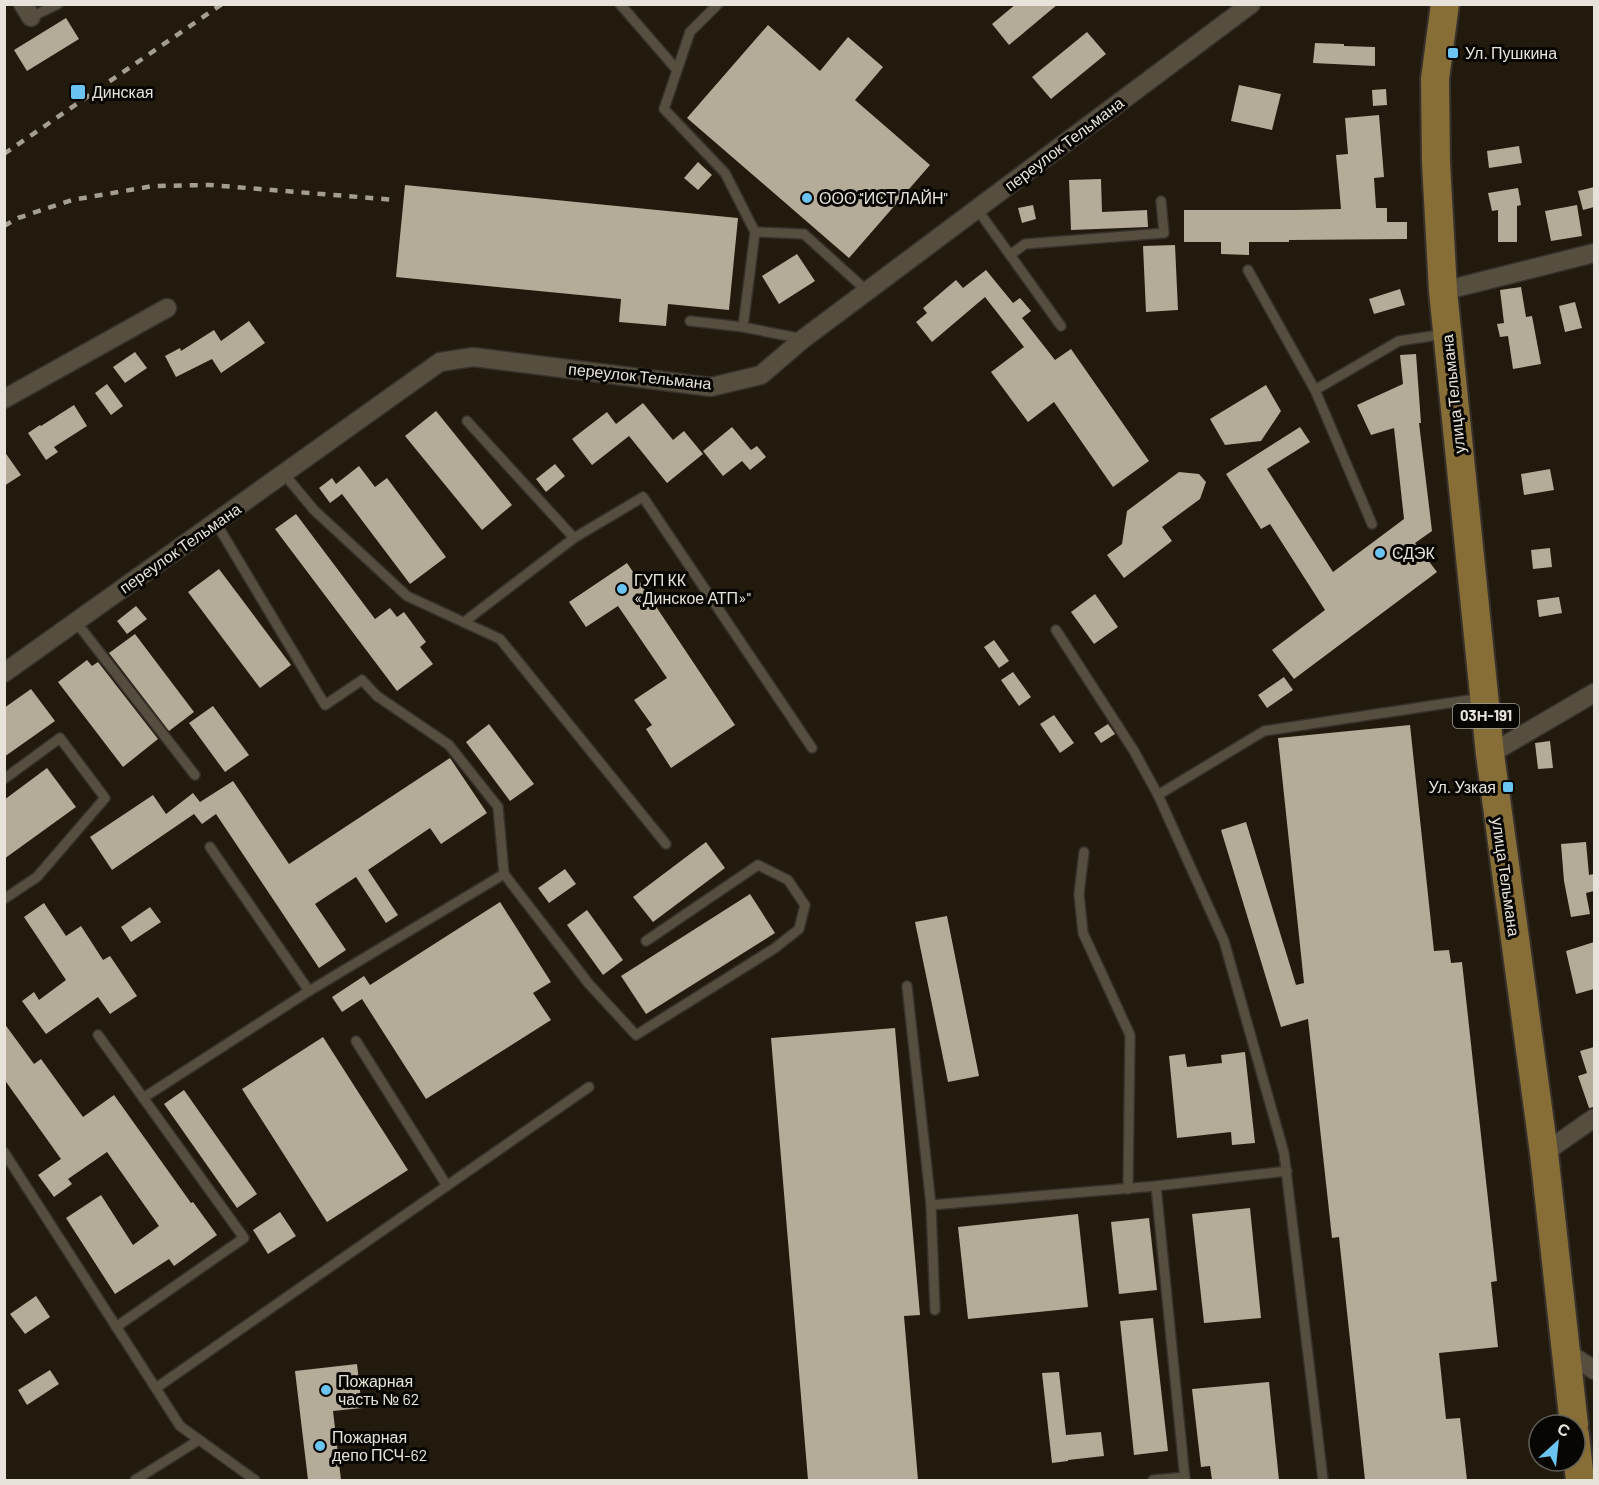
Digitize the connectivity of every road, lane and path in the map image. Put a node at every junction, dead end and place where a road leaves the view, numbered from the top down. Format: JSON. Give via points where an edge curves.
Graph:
{"nodes":[{"id":1,"x":58,"y":4,"type":"edge"},
{"id":2,"x":620,"y":4,"type":"edge"},
{"id":3,"x":718,"y":4,"type":"edge"},
{"id":4,"x":1251,"y":4,"type":"edge"},
{"id":5,"x":1445,"y":4,"type":"edge"},
{"id":6,"x":27,"y":11,"type":"edge"},
{"id":7,"x":677,"y":70,"type":"junction"},
{"id":8,"x":1161,"y":201,"type":"dead end"},
{"id":9,"x":977,"y":209,"type":"junction"},
{"id":10,"x":755,"y":232,"type":"junction"},
{"id":11,"x":1594,"y":253,"type":"edge"},
{"id":12,"x":1010,"y":255,"type":"junction"},
{"id":13,"x":1248,"y":270,"type":"dead end"},
{"id":14,"x":867,"y":291,"type":"junction"},
{"id":15,"x":1443,"y":291,"type":"junction"},
{"id":16,"x":167,"y":308,"type":"dead end"},
{"id":17,"x":690,"y":321,"type":"dead end"},
{"id":18,"x":1061,"y":326,"type":"dead end"},
{"id":19,"x":743,"y":327,"type":"junction"},
{"id":20,"x":1447,"y":334,"type":"junction"},
{"id":21,"x":802,"y":339,"type":"junction"},
{"id":22,"x":1315,"y":390,"type":"junction"},
{"id":23,"x":4,"y":399,"type":"edge"},
{"id":24,"x":467,"y":421,"type":"dead end"},
{"id":25,"x":284,"y":474,"type":"junction"},
{"id":26,"x":216,"y":523,"type":"junction"},
{"id":27,"x":1372,"y":524,"type":"dead end"},
{"id":28,"x":574,"y":538,"type":"junction"},
{"id":29,"x":76,"y":622,"type":"junction"},
{"id":30,"x":464,"y":622,"type":"junction"},
{"id":31,"x":1056,"y":630,"type":"dead end"},
{"id":32,"x":4,"y":673,"type":"edge"},
{"id":33,"x":1594,"y":693,"type":"edge"},
{"id":34,"x":1484,"y":698,"type":"junction"},
{"id":35,"x":812,"y":748,"type":"dead end"},
{"id":36,"x":1490,"y":754,"type":"junction"},
{"id":37,"x":195,"y":776,"type":"dead end"},
{"id":38,"x":4,"y":779,"type":"edge"},
{"id":39,"x":1158,"y":795,"type":"junction"},
{"id":40,"x":666,"y":844,"type":"dead end"},
{"id":41,"x":210,"y":847,"type":"dead end"},
{"id":42,"x":1084,"y":852,"type":"dead end"},
{"id":43,"x":504,"y":874,"type":"junction"},
{"id":44,"x":4,"y":899,"type":"edge"},
{"id":45,"x":646,"y":941,"type":"dead end"},
{"id":46,"x":907,"y":986,"type":"dead end"},
{"id":47,"x":309,"y":991,"type":"junction"},
{"id":48,"x":98,"y":1035,"type":"dead end"},
{"id":49,"x":356,"y":1041,"type":"dead end"},
{"id":50,"x":589,"y":1086,"type":"dead end"},
{"id":51,"x":143,"y":1098,"type":"junction"},
{"id":52,"x":1594,"y":1118,"type":"edge"},
{"id":53,"x":4,"y":1152,"type":"edge"},
{"id":54,"x":1544,"y":1153,"type":"junction"},
{"id":55,"x":1287,"y":1171,"type":"junction"},
{"id":56,"x":447,"y":1186,"type":"junction"},
{"id":57,"x":1156,"y":1186,"type":"junction"},
{"id":58,"x":1128,"y":1189,"type":"junction"},
{"id":59,"x":931,"y":1205,"type":"junction"},
{"id":60,"x":935,"y":1310,"type":"dead end"},
{"id":61,"x":116,"y":1327,"type":"junction"},
{"id":62,"x":1565,"y":1351,"type":"junction"},
{"id":63,"x":1594,"y":1370,"type":"edge"},
{"id":64,"x":156,"y":1388,"type":"junction"},
{"id":65,"x":1573,"y":1413,"type":"edge"},
{"id":66,"x":199,"y":1440,"type":"junction"},
{"id":67,"x":1185,"y":1479,"type":"edge"},
{"id":68,"x":135,"y":1480,"type":"edge"},
{"id":69,"x":255,"y":1480,"type":"edge"},
{"id":70,"x":1153,"y":1480,"type":"edge"},
{"id":71,"x":1323,"y":1480,"type":"edge"}],
"edges":[{"from":1,"to":6,"type":"lane"},
{"from":2,"to":7,"type":"lane"},
{"from":3,"to":7,"type":"lane","via":[[690,32]]},
{"from":4,"to":9,"type":"street","name":"переулок Тельмана"},
{"from":5,"to":15,"type":"main road","name":"улица Тельмана","number":"03Н-191","via":[[1434,79]]},
{"from":7,"to":10,"type":"lane","via":[[664,109],[725,172]]},
{"from":8,"to":12,"type":"lane","via":[[1164,232],[1026,244]]},
{"from":9,"to":12,"type":"lane"},
{"from":9,"to":14,"type":"street","name":"переулок Тельмана"},
{"from":10,"to":14,"type":"lane","via":[[804,234]]},
{"from":10,"to":19,"type":"lane"},
{"from":11,"to":15,"type":"street"},
{"from":12,"to":18,"type":"lane"},
{"from":13,"to":22,"type":"lane"},
{"from":14,"to":21,"type":"street","name":"переулок Тельмана"},
{"from":15,"to":20,"type":"main road","name":"улица Тельмана","number":"03Н-191"},
{"from":16,"to":23,"type":"street"},
{"from":17,"to":19,"type":"lane"},
{"from":19,"to":21,"type":"lane"},
{"from":20,"to":22,"type":"lane","via":[[1399,341]]},
{"from":20,"to":34,"type":"main road","name":"улица Тельмана","number":"03Н-191"},
{"from":21,"to":25,"type":"street","name":"переулок Тельмана","via":[[761,375],[711,387],[473,357],[440,362]]},
{"from":22,"to":27,"type":"lane"},
{"from":24,"to":28,"type":"lane"},
{"from":25,"to":26,"type":"street","name":"переулок Тельмана"},
{"from":25,"to":30,"type":"lane","via":[[314,510],[407,596]]},
{"from":26,"to":29,"type":"street","name":"переулок Тельмана"},
{"from":26,"to":43,"type":"lane","via":[[325,705],[362,680],[377,696],[449,745],[498,807]]},
{"from":28,"to":30,"type":"lane"},
{"from":28,"to":35,"type":"lane","via":[[643,497]]},
{"from":29,"to":32,"type":"street","name":"переулок Тельмана"},
{"from":29,"to":37,"type":"lane"},
{"from":30,"to":40,"type":"lane","via":[[500,639]]},
{"from":31,"to":39,"type":"lane"},
{"from":33,"to":36,"type":"street"},
{"from":34,"to":36,"type":"main road","name":"улица Тельмана","number":"03Н-191"},
{"from":34,"to":39,"type":"lane","via":[[1264,731]]},
{"from":36,"to":54,"type":"main road","name":"улица Тельмана","number":"03Н-191"},
{"from":38,"to":44,"type":"lane","via":[[60,738],[105,798],[37,877]]},
{"from":39,"to":55,"type":"lane","via":[[1224,941]]},
{"from":41,"to":47,"type":"lane"},
{"from":42,"to":58,"type":"lane","via":[[1079,894],[1083,933],[1130,1035]]},
{"from":43,"to":45,"type":"lane","via":[[589,984],[636,1035],[775,948],[799,929],[805,905],[788,880],[758,865]]},
{"from":43,"to":47,"type":"lane"},
{"from":46,"to":59,"type":"lane"},
{"from":47,"to":51,"type":"lane"},
{"from":48,"to":51,"type":"lane"},
{"from":49,"to":56,"type":"lane"},
{"from":50,"to":56,"type":"lane"},
{"from":51,"to":61,"type":"lane","via":[[244,1238]]},
{"from":52,"to":54,"type":"street"},
{"from":53,"to":61,"type":"lane"},
{"from":54,"to":62,"type":"main road","name":"улица Тельмана","number":"03Н-191"},
{"from":55,"to":57,"type":"lane"},
{"from":55,"to":71,"type":"lane"},
{"from":56,"to":64,"type":"lane"},
{"from":57,"to":58,"type":"lane"},
{"from":57,"to":67,"type":"lane"},
{"from":58,"to":59,"type":"lane"},
{"from":59,"to":60,"type":"lane"},
{"from":61,"to":64,"type":"lane"},
{"from":62,"to":63,"type":"street"},
{"from":62,"to":65,"type":"main road","name":"улица Тельмана","number":"03Н-191"},
{"from":64,"to":66,"type":"lane","via":[[180,1426]]},
{"from":66,"to":68,"type":"lane"},
{"from":66,"to":69,"type":"lane"},
{"from":67,"to":70,"type":"lane"}]}
